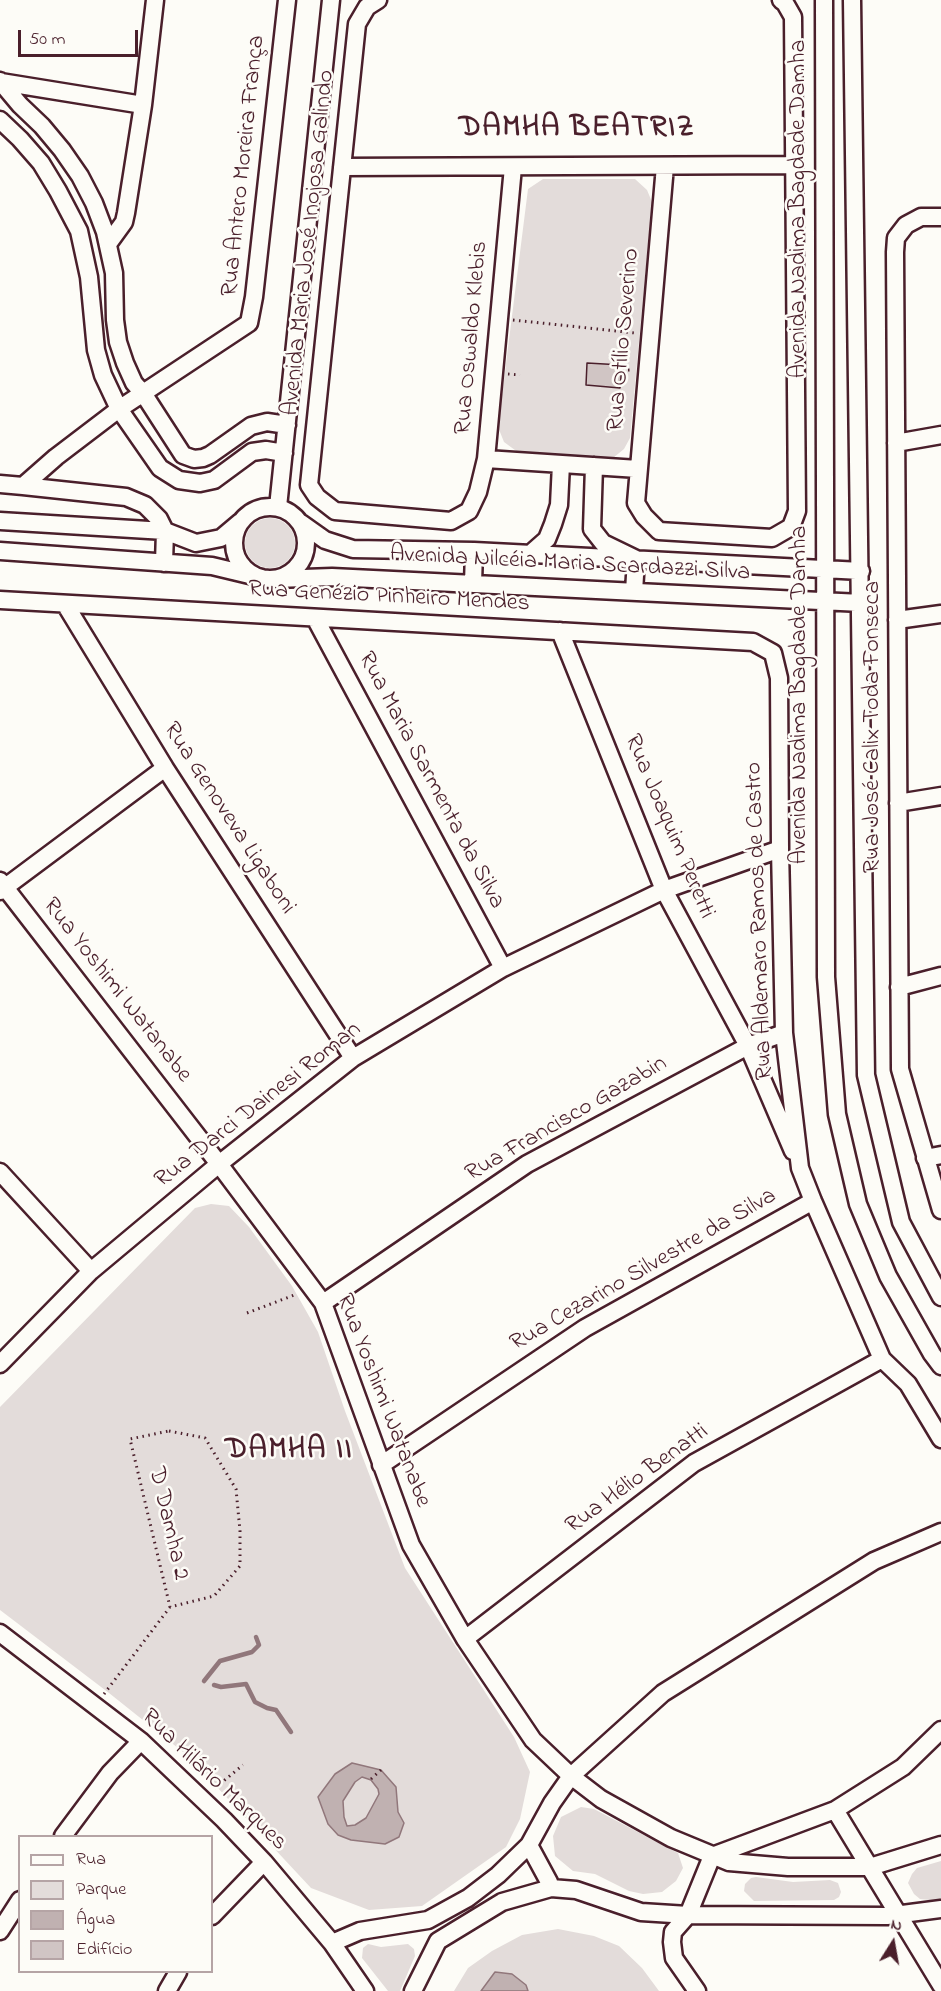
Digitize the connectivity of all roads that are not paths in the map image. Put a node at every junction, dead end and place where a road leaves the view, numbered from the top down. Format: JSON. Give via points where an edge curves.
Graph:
{"nodes":[{"id":1,"x":154,"y":0,"type":"edge"},
{"id":2,"x":287,"y":0,"type":"edge"},
{"id":3,"x":331,"y":0,"type":"edge"},
{"id":4,"x":378,"y":0,"type":"edge"},
{"id":5,"x":824,"y":0,"type":"edge"},
{"id":6,"x":852,"y":0,"type":"edge"},
{"id":7,"x":783,"y":2,"type":"edge"},
{"id":8,"x":1,"y":81,"type":"edge"},
{"id":9,"x":143,"y":105,"type":"junction"},
{"id":10,"x":0,"y":120,"type":"edge"},
{"id":11,"x":794,"y":165,"type":"junction"},
{"id":12,"x":665,"y":166,"type":"junction"},
{"id":13,"x":342,"y":167,"type":"junction"},
{"id":14,"x":513,"y":167,"type":"junction"},
{"id":15,"x":941,"y":218,"type":"edge"},
{"id":16,"x":108,"y":244,"type":"junction"},
{"id":17,"x":143,"y":393,"type":"junction"},
{"id":18,"x":119,"y":409,"type":"junction"},
{"id":19,"x":286,"y":425,"type":"junction"},
{"id":20,"x":941,"y":435,"type":"edge"},
{"id":21,"x":896,"y":442,"type":"junction"},
{"id":22,"x":284,"y":453,"type":"junction"},
{"id":23,"x":190,"y":458,"type":"junction"},
{"id":24,"x":486,"y":459,"type":"junction"},
{"id":25,"x":561,"y":464,"type":"junction"},
{"id":26,"x":594,"y":466,"type":"junction"},
{"id":27,"x":638,"y":469,"type":"junction"},
{"id":28,"x":186,"y":482,"type":"junction"},
{"id":29,"x":0,"y":484,"type":"edge"},
{"id":30,"x":22,"y":486,"type":"junction"},
{"id":31,"x":278,"y":507,"type":"junction"},
{"id":32,"x":469,"y":511,"type":"joint"},
{"id":33,"x":644,"y":516,"type":"joint"},
{"id":34,"x":0,"y":520,"type":"edge"},
{"id":35,"x":240,"y":522,"type":"junction"},
{"id":36,"x":301,"y":524,"type":"junction"},
{"id":37,"x":165,"y":531,"type":"junction"},
{"id":38,"x":474,"y":551,"type":"junction"},
{"id":39,"x":0,"y":552,"type":"edge"},
{"id":40,"x":530,"y":554,"type":"junction"},
{"id":41,"x":636,"y":559,"type":"junction"},
{"id":42,"x":164,"y":562,"type":"junction"},
{"id":43,"x":825,"y":569,"type":"junction"},
{"id":44,"x":861,"y":571,"type":"junction"},
{"id":45,"x":269,"y":579,"type":"junction"},
{"id":46,"x":473,"y":584,"type":"junction"},
{"id":47,"x":634,"y":592,"type":"junction"},
{"id":48,"x":0,"y":600,"type":"edge"},
{"id":49,"x":825,"y":601,"type":"junction"},
{"id":50,"x":861,"y":603,"type":"junction"},
{"id":51,"x":64,"y":604,"type":"junction"},
{"id":52,"x":941,"y":614,"type":"edge"},
{"id":53,"x":315,"y":618,"type":"junction"},
{"id":54,"x":897,"y":620,"type":"junction"},
{"id":55,"x":560,"y":632,"type":"junction"},
{"id":56,"x":773,"y":653,"type":"joint"},
{"id":57,"x":165,"y":768,"type":"junction"},
{"id":58,"x":941,"y":796,"type":"edge"},
{"id":59,"x":898,"y":803,"type":"junction"},
{"id":60,"x":780,"y":849,"type":"junction"},
{"id":61,"x":2,"y":887,"type":"edge"},
{"id":62,"x":664,"y":890,"type":"junction"},
{"id":63,"x":503,"y":968,"type":"junction"},
{"id":64,"x":941,"y":976,"type":"edge"},
{"id":65,"x":899,"y":987,"type":"junction"},
{"id":66,"x":784,"y":1033,"type":"junction"},
{"id":67,"x":748,"y":1046,"type":"junction"},
{"id":68,"x":353,"y":1058,"type":"junction"},
{"id":69,"x":933,"y":1156,"type":"edge"},
{"id":70,"x":219,"y":1164,"type":"junction"},
{"id":71,"x":800,"y":1168,"type":"junction"},
{"id":72,"x":0,"y":1172,"type":"edge"},
{"id":73,"x":813,"y":1201,"type":"junction"},
{"id":74,"x":941,"y":1210,"type":"edge"},
{"id":75,"x":91,"y":1271,"type":"junction"},
{"id":76,"x":941,"y":1297,"type":"edge"},
{"id":77,"x":323,"y":1303,"type":"junction"},
{"id":78,"x":882,"y":1359,"type":"junction"},
{"id":79,"x":0,"y":1364,"type":"edge"},
{"id":80,"x":941,"y":1366,"type":"edge"},
{"id":81,"x":941,"y":1439,"type":"edge"},
{"id":82,"x":381,"y":1465,"type":"junction"},
{"id":83,"x":941,"y":1532,"type":"edge"},
{"id":84,"x":0,"y":1633,"type":"edge"},
{"id":85,"x":465,"y":1639,"type":"junction"},
{"id":86,"x":941,"y":1730,"type":"edge"},
{"id":87,"x":141,"y":1741,"type":"junction"},
{"id":88,"x":571,"y":1776,"type":"junction"},
{"id":89,"x":835,"y":1810,"type":"junction"},
{"id":90,"x":64,"y":1835,"type":"edge"},
{"id":91,"x":529,"y":1845,"type":"junction"},
{"id":92,"x":941,"y":1845,"type":"edge"},
{"id":93,"x":712,"y":1856,"type":"junction"},
{"id":94,"x":264,"y":1862,"type":"junction"},
{"id":95,"x":870,"y":1868,"type":"junction"},
{"id":96,"x":551,"y":1888,"type":"junction"},
{"id":97,"x":18,"y":1903,"type":"edge"},
{"id":98,"x":941,"y":1909,"type":"edge"},
{"id":99,"x":213,"y":1915,"type":"edge"},
{"id":100,"x":688,"y":1915,"type":"junction"},
{"id":101,"x":899,"y":1916,"type":"junction"},
{"id":102,"x":0,"y":1931,"type":"edge"},
{"id":103,"x":332,"y":1943,"type":"junction"},
{"id":104,"x":177,"y":1973,"type":"edge"},
{"id":105,"x":941,"y":1985,"type":"edge"},
{"id":106,"x":167,"y":1991,"type":"edge"},
{"id":107,"x":365,"y":1991,"type":"edge"},
{"id":108,"x":413,"y":1991,"type":"edge"},
{"id":109,"x":697,"y":1991,"type":"edge"}],
"edges":[{"from":1,"to":9,"type":"street"},
{"from":2,"to":17,"type":"street","name":"Rua Antero Moreira França","via":[[252,317],[249,323]]},
{"from":3,"to":19,"type":"street"},
{"from":4,"to":13,"type":"street","name":"Avenida Maria José Inojosa Galindo","via":[[367,7],[357,24]]},
{"from":5,"to":43,"type":"street","name":"Avenida Nadima Bagdade Damha"},
{"from":6,"to":44,"type":"street"},
{"from":7,"to":11,"type":"street","name":"Avenida Nadima Bagdade Damha","via":[[793,17]]},
{"from":8,"to":9,"type":"street"},
{"from":8,"to":16,"type":"street","via":[[80,176]]},
{"from":9,"to":16,"type":"street","via":[[124,222]]},
{"from":10,"to":18,"type":"street","via":[[41,163],[79,231],[89,277],[96,350]]},
{"from":11,"to":12,"type":"street"},
{"from":11,"to":33,"type":"street","name":"Avenida Nadima Bagdade Damha","via":[[797,511],[791,527],[772,538],[659,531]]},
{"from":12,"to":14,"type":"street"},
{"from":12,"to":27,"type":"street","name":"Rua Otílio Severino"},
{"from":13,"to":14,"type":"street"},
{"from":13,"to":32,"type":"street","name":"Avenida Maria José Inojosa Galindo","via":[[309,485],[335,511],[451,521]]},
{"from":14,"to":24,"type":"street","name":"Rua Oswaldo Klebis"},
{"from":15,"to":21,"type":"street","name":"Rua José Calix Toda Fonseca","via":[[921,217],[906,225],[896,238]]},
{"from":16,"to":17,"type":"street","via":[[114,273],[118,342]]},
{"from":17,"to":18,"type":"street","name":"Rua Antero Moreira França"},
{"from":17,"to":23,"type":"street","via":[[183,454]]},
{"from":18,"to":28,"type":"street","via":[[160,468]]},
{"from":18,"to":30,"type":"street","name":"Rua Antero Moreira França"},
{"from":19,"to":22,"type":"street"},
{"from":19,"to":23,"type":"street","via":[[256,424],[210,455]]},
{"from":20,"to":21,"type":"street"},
{"from":21,"to":54,"type":"street","name":"Rua José Calix Toda Fonseca"},
{"from":22,"to":28,"type":"street","via":[[257,451],[214,480]]},
{"from":22,"to":31,"type":"street"},
{"from":23,"to":28,"type":"street"},
{"from":24,"to":25,"type":"street"},
{"from":24,"to":32,"type":"street","name":"Rua Oswaldo Klebis"},
{"from":25,"to":26,"type":"street"},
{"from":25,"to":40,"type":"street","via":[[559,506],[548,539]]},
{"from":26,"to":27,"type":"street"},
{"from":26,"to":41,"type":"street","via":[[592,529],[603,543]]},
{"from":27,"to":33,"type":"street","name":"Rua Otílio Severino","via":[[636,503]]},
{"from":29,"to":30,"type":"street"},
{"from":30,"to":37,"type":"street","via":[[126,497],[152,510]]},
{"from":31,"to":35,"type":"street","via":[[257,509]]},
{"from":31,"to":36,"type":"street"},
{"from":34,"to":37,"type":"street"},
{"from":35,"to":37,"type":"street","via":[[221,538],[205,542],[196,543]]},
{"from":35,"to":45,"type":"street","via":[[235,532],[236,556],[251,574]]},
{"from":36,"to":38,"type":"street","name":"Avenida Nilcéia Maria Scardazzi Silva","via":[[325,540],[353,549]]},
{"from":36,"to":45,"type":"street","via":[[306,534],[304,558],[288,575]]},
{"from":37,"to":42,"type":"street"},
{"from":38,"to":40,"type":"street","name":"Avenida Nilcéia Maria Scardazzi Silva"},
{"from":38,"to":46,"type":"street"},
{"from":39,"to":42,"type":"street","name":"Avenida Nilcéia Maria Scardazzi Silva"},
{"from":40,"to":41,"type":"street","name":"Avenida Nilcéia Maria Scardazzi Silva"},
{"from":41,"to":43,"type":"street","name":"Avenida Nilcéia Maria Scardazzi Silva"},
{"from":41,"to":47,"type":"street"},
{"from":42,"to":45,"type":"street","name":"Avenida Nilcéia Maria Scardazzi Silva","via":[[212,566]]},
{"from":43,"to":44,"type":"street","name":"Avenida Nilcéia Maria Scardazzi Silva"},
{"from":43,"to":49,"type":"street","name":"Avenida Nadima Bagdade Damha"},
{"from":44,"to":50,"type":"street"},
{"from":45,"to":46,"type":"street","name":"Avenida Nilcéia Maria Scardazzi Silva","via":[[332,577]]},
{"from":46,"to":47,"type":"street","name":"Avenida Nilcéia Maria Scardazzi Silva"},
{"from":47,"to":49,"type":"street","name":"Avenida Nilcéia Maria Scardazzi Silva"},
{"from":48,"to":51,"type":"street","name":"Rua Genézio Pinheiro Mendes"},
{"from":49,"to":50,"type":"street","name":"Avenida Nilcéia Maria Scardazzi Silva"},
{"from":49,"to":80,"type":"street","name":"Avenida Nadima Bagdade Damha","via":[[826,977],[837,1114],[862,1215],[888,1276]]},
{"from":50,"to":76,"type":"street","via":[[866,1075],[901,1222]]},
{"from":51,"to":53,"type":"street","name":"Rua Genézio Pinheiro Mendes"},
{"from":51,"to":57,"type":"street","name":"Rua Genoveva Ligaboni"},
{"from":52,"to":54,"type":"street"},
{"from":53,"to":55,"type":"street","name":"Rua Genézio Pinheiro Mendes"},
{"from":53,"to":63,"type":"street","name":"Rua Maria Sarmenta da Silva"},
{"from":54,"to":59,"type":"street","name":"Rua José Calix Toda Fonseca"},
{"from":55,"to":56,"type":"street","name":"Rua Genézio Pinheiro Mendes","via":[[753,642]]},
{"from":55,"to":62,"type":"street","name":"Rua Joaquim Peretti"},
{"from":56,"to":60,"type":"street","name":"Rua Aldemaro Ramos de Castro","via":[[779,678]]},
{"from":57,"to":61,"type":"street"},
{"from":57,"to":68,"type":"street","name":"Rua Genoveva Ligaboni"},
{"from":58,"to":59,"type":"street"},
{"from":59,"to":65,"type":"street","name":"Rua José Calix Toda Fonseca"},
{"from":60,"to":62,"type":"street","name":"Rua Darci Dainesi Roman"},
{"from":60,"to":66,"type":"street","name":"Rua Aldemaro Ramos de Castro"},
{"from":61,"to":70,"type":"street","name":"Rua Yoshimi Watanabe"},
{"from":62,"to":63,"type":"street","name":"Rua Darci Dainesi Roman"},
{"from":62,"to":67,"type":"street","name":"Rua Joaquim Peretti"},
{"from":63,"to":68,"type":"street","name":"Rua Darci Dainesi Roman"},
{"from":64,"to":65,"type":"street"},
{"from":65,"to":69,"type":"street","name":"Rua José Calix Toda Fonseca","via":[[900,1070]]},
{"from":66,"to":67,"type":"street","name":"Rua Francisco Gazabin"},
{"from":66,"to":71,"type":"street","name":"Rua Aldemaro Ramos de Castro"},
{"from":67,"to":71,"type":"street","name":"Rua Joaquim Peretti"},
{"from":67,"to":77,"type":"street","name":"Rua Francisco Gazabin","via":[[527,1164]]},
{"from":68,"to":70,"type":"street","name":"Rua Darci Dainesi Roman"},
{"from":69,"to":74,"type":"street","name":"Rua José Calix Toda Fonseca"},
{"from":70,"to":75,"type":"street","name":"Rua Darci Dainesi Roman"},
{"from":70,"to":77,"type":"street","name":"Rua Yoshimi Watanabe"},
{"from":71,"to":73,"type":"street","name":"Rua Aldemaro Ramos de Castro"},
{"from":72,"to":75,"type":"street"},
{"from":73,"to":78,"type":"street","name":"Rua Aldemaro Ramos de Castro"},
{"from":73,"to":82,"type":"street","name":"Rua Cezarino Silvestre da Silva","via":[[585,1328]]},
{"from":75,"to":79,"type":"street","name":"Rua Darci Dainesi Roman"},
{"from":77,"to":82,"type":"street","name":"Rua Yoshimi Watanabe"},
{"from":78,"to":81,"type":"street","name":"Rua Aldemaro Ramos de Castro","via":[[908,1384]]},
{"from":78,"to":85,"type":"street","name":"Rua Hélio Benatti","via":[[694,1463]]},
{"from":82,"to":85,"type":"street","name":"Rua Yoshimi Watanabe","via":[[411,1545]]},
{"from":83,"to":88,"type":"street","via":[[874,1561],[663,1693]]},
{"from":84,"to":87,"type":"street","name":"Rua Hilário Marques"},
{"from":85,"to":88,"type":"street","name":"Rua Yoshimi Watanabe","via":[[533,1740]]},
{"from":86,"to":89,"type":"street","via":[[903,1767]]},
{"from":87,"to":90,"type":"street","via":[[110,1773]]},
{"from":87,"to":94,"type":"street","name":"Rua Hilário Marques"},
{"from":88,"to":91,"type":"street"},
{"from":88,"to":93,"type":"street","name":"Rua Yoshimi Watanabe","via":[[601,1799]]},
{"from":89,"to":93,"type":"street"},
{"from":89,"to":95,"type":"street"},
{"from":91,"to":96,"type":"street"},
{"from":91,"to":103,"type":"street","via":[[468,1898],[428,1920],[360,1930]]},
{"from":92,"to":95,"type":"street","name":"Rua Yoshimi Watanabe"},
{"from":93,"to":95,"type":"street","name":"Rua Yoshimi Watanabe","via":[[729,1862],[789,1867]]},
{"from":93,"to":100,"type":"street"},
{"from":94,"to":99,"type":"street"},
{"from":94,"to":103,"type":"street","name":"Rua Hilário Marques"},
{"from":95,"to":101,"type":"street"},
{"from":96,"to":100,"type":"street","via":[[576,1890],[641,1912]]},
{"from":96,"to":108,"type":"street","via":[[502,1902],[438,1941]]},
{"from":97,"to":102,"type":"street"},
{"from":98,"to":101,"type":"street"},
{"from":100,"to":101,"type":"street"},
{"from":100,"to":109,"type":"street","via":[[673,1932],[672,1942],[674,1958]]},
{"from":101,"to":105,"type":"street"},
{"from":103,"to":107,"type":"street","name":"Rua Hilário Marques"},
{"from":104,"to":106,"type":"street"}]}
